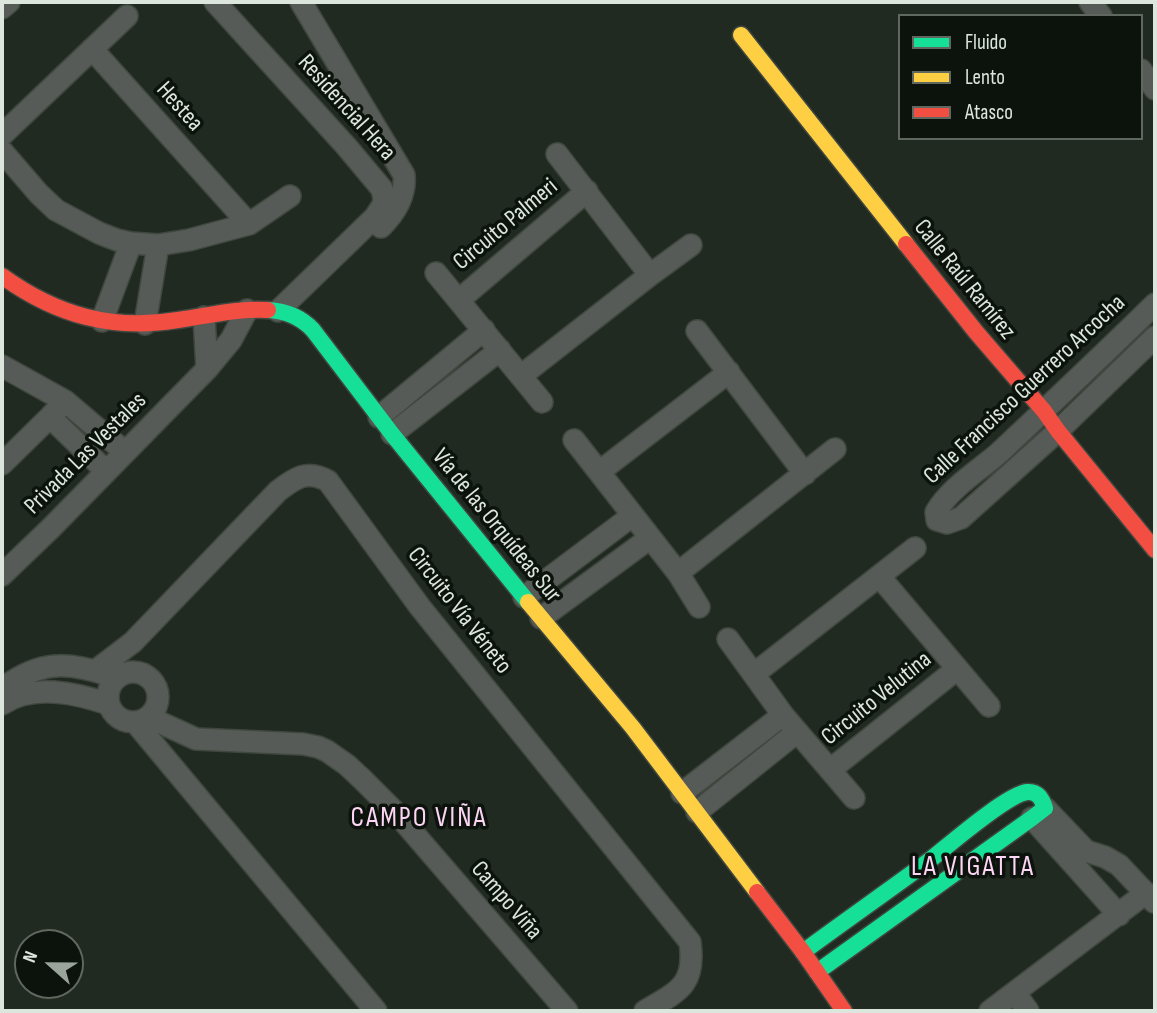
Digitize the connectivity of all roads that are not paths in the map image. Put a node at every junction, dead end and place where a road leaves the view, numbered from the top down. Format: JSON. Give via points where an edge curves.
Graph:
{"nodes":[{"id":1,"x":9,"y":2,"type":"edge"},
{"id":2,"x":215,"y":2,"type":"edge"},
{"id":3,"x":300,"y":2,"type":"edge"},
{"id":4,"x":2,"y":8,"type":"edge"},
{"id":5,"x":127,"y":16,"type":"dead end"},
{"id":6,"x":741,"y":35,"type":"dead end"},
{"id":7,"x":92,"y":49,"type":"junction"},
{"id":8,"x":1143,"y":74,"type":"edge"},
{"id":9,"x":1155,"y":89,"type":"edge"},
{"id":10,"x":374,"y":127,"type":"junction"},
{"id":11,"x":2,"y":135,"type":"edge"},
{"id":12,"x":346,"y":146,"type":"junction"},
{"id":13,"x":2,"y":151,"type":"edge"},
{"id":14,"x":557,"y":155,"type":"dead end"},
{"id":15,"x":587,"y":191,"type":"junction"},
{"id":16,"x":290,"y":197,"type":"dead end"},
{"id":17,"x":380,"y":220,"type":"junction"},
{"id":18,"x":248,"y":224,"type":"junction"},
{"id":19,"x":131,"y":243,"type":"junction"},
{"id":20,"x":158,"y":245,"type":"junction"},
{"id":21,"x":691,"y":245,"type":"dead end"},
{"id":22,"x":436,"y":273,"type":"dead end"},
{"id":23,"x":650,"y":275,"type":"junction"},
{"id":24,"x":2,"y":276,"type":"edge"},
{"id":25,"x":459,"y":300,"type":"junction"},
{"id":26,"x":1155,"y":304,"type":"edge"},
{"id":27,"x":247,"y":310,"type":"junction"},
{"id":28,"x":285,"y":313,"type":"junction"},
{"id":29,"x":204,"y":317,"type":"junction"},
{"id":30,"x":102,"y":321,"type":"junction"},
{"id":31,"x":145,"y":324,"type":"junction"},
{"id":32,"x":484,"y":330,"type":"junction"},
{"id":33,"x":698,"y":331,"type":"dead end"},
{"id":34,"x":1155,"y":337,"type":"edge"},
{"id":35,"x":500,"y":350,"type":"junction"},
{"id":36,"x":2,"y":366,"type":"edge"},
{"id":37,"x":207,"y":369,"type":"junction"},
{"id":38,"x":729,"y":372,"type":"junction"},
{"id":39,"x":522,"y":375,"type":"junction"},
{"id":40,"x":65,"y":401,"type":"junction"},
{"id":41,"x":542,"y":402,"type":"dead end"},
{"id":42,"x":1044,"y":411,"type":"junction"},
{"id":43,"x":50,"y":417,"type":"junction"},
{"id":44,"x":386,"y":425,"type":"junction"},
{"id":45,"x":1058,"y":431,"type":"junction"},
{"id":46,"x":574,"y":440,"type":"dead end"},
{"id":47,"x":835,"y":449,"type":"dead end"},
{"id":48,"x":125,"y":452,"type":"junction"},
{"id":49,"x":2,"y":464,"type":"edge"},
{"id":50,"x":106,"y":471,"type":"junction"},
{"id":51,"x":599,"y":472,"type":"junction"},
{"id":52,"x":805,"y":474,"type":"junction"},
{"id":53,"x":632,"y":516,"type":"junction"},
{"id":54,"x":650,"y":538,"type":"junction"},
{"id":55,"x":915,"y":548,"type":"dead end"},
{"id":56,"x":1155,"y":550,"type":"edge"},
{"id":57,"x":678,"y":573,"type":"junction"},
{"id":58,"x":2,"y":575,"type":"edge"},
{"id":59,"x":878,"y":576,"type":"junction"},
{"id":60,"x":524,"y":597,"type":"junction"},
{"id":61,"x":699,"y":607,"type":"dead end"},
{"id":62,"x":541,"y":618,"type":"junction"},
{"id":63,"x":728,"y":639,"type":"dead end"},
{"id":64,"x":957,"y":669,"type":"junction"},
{"id":65,"x":95,"y":671,"type":"junction"},
{"id":66,"x":754,"y":674,"type":"junction"},
{"id":67,"x":117,"y":677,"type":"junction"},
{"id":68,"x":2,"y":689,"type":"edge"},
{"id":69,"x":2,"y":704,"type":"edge"},
{"id":70,"x":108,"y":704,"type":"junction"},
{"id":71,"x":989,"y":706,"type":"dead end"},
{"id":72,"x":783,"y":716,"type":"junction"},
{"id":73,"x":141,"y":720,"type":"junction"},
{"id":74,"x":797,"y":732,"type":"junction"},
{"id":75,"x":830,"y":770,"type":"junction"},
{"id":76,"x":682,"y":793,"type":"junction"},
{"id":77,"x":854,"y":798,"type":"dead end"},
{"id":78,"x":696,"y":812,"type":"junction"},
{"id":79,"x":1039,"y":813,"type":"junction"},
{"id":80,"x":1151,"y":898,"type":"edge"},
{"id":81,"x":1119,"y":915,"type":"junction"},
{"id":82,"x":803,"y":953,"type":"junction"},
{"id":83,"x":817,"y":972,"type":"junction"},
{"id":84,"x":1015,"y":993,"type":"junction"},
{"id":85,"x":376,"y":1011,"type":"edge"},
{"id":86,"x":566,"y":1011,"type":"edge"},
{"id":87,"x":645,"y":1011,"type":"edge"},
{"id":88,"x":844,"y":1011,"type":"edge"},
{"id":89,"x":990,"y":1011,"type":"edge"},
{"id":90,"x":1028,"y":1011,"type":"edge"}],
"edges":[{"from":1,"to":4,"type":"street"},
{"from":2,"to":12,"type":"street","name":"Residencial Hera"},
{"from":3,"to":10,"type":"street","name":"Residencial Hera"},
{"from":5,"to":7,"type":"street"},
{"from":6,"to":42,"type":"street","name":"Calle Raúl Ramírez"},
{"from":7,"to":11,"type":"street"},
{"from":7,"to":18,"type":"street","name":"Hestea"},
{"from":8,"to":9,"type":"street"},
{"from":10,"to":12,"type":"street"},
{"from":10,"to":17,"type":"street","name":"Residencial Hera","via":[[404,179],[397,206]]},
{"from":12,"to":17,"type":"street","name":"Residencial Hera","via":[[382,189]]},
{"from":13,"to":19,"type":"street","via":[[56,210],[99,233]]},
{"from":14,"to":15,"type":"street","name":"Circuito Palmeri"},
{"from":15,"to":23,"type":"street","name":"Circuito Palmeri"},
{"from":15,"to":25,"type":"street","name":"Circuito Palmeri"},
{"from":16,"to":18,"type":"street"},
{"from":17,"to":28,"type":"street","name":"Residencial Hera"},
{"from":18,"to":20,"type":"street"},
{"from":19,"to":20,"type":"street"},
{"from":19,"to":30,"type":"street"},
{"from":20,"to":31,"type":"street"},
{"from":21,"to":23,"type":"street"},
{"from":22,"to":25,"type":"street","name":"Circuito Palmeri"},
{"from":23,"to":39,"type":"street"},
{"from":24,"to":30,"type":"street","via":[[51,306]]},
{"from":25,"to":32,"type":"street","name":"Circuito Palmeri"},
{"from":26,"to":42,"type":"street","name":"Calle Francisco Guerrero Arcocha"},
{"from":27,"to":28,"type":"street"},
{"from":27,"to":29,"type":"street"},
{"from":27,"to":37,"type":"street","name":"Privada Las Vestales","via":[[231,340]]},
{"from":28,"to":44,"type":"street","name":"Vía de las Orquídeas Sur","via":[[313,330]]},
{"from":29,"to":31,"type":"street"},
{"from":29,"to":37,"type":"street"},
{"from":30,"to":31,"type":"street"},
{"from":32,"to":35,"type":"street","name":"Circuito Palmeri"},
{"from":32,"to":44,"type":"street"},
{"from":33,"to":38,"type":"street"},
{"from":34,"to":45,"type":"street","name":"Calle Francisco Guerrero Arcocha"},
{"from":35,"to":39,"type":"street","name":"Circuito Palmeri"},
{"from":35,"to":44,"type":"street"},
{"from":36,"to":40,"type":"street"},
{"from":37,"to":48,"type":"street","name":"Privada Las Vestales"},
{"from":38,"to":51,"type":"street"},
{"from":38,"to":52,"type":"street"},
{"from":39,"to":41,"type":"street","name":"Circuito Palmeri"},
{"from":40,"to":43,"type":"street"},
{"from":40,"to":48,"type":"street"},
{"from":42,"to":45,"type":"street","name":"Calle Raúl Ramírez"},
{"from":42,"to":45,"type":"street","name":"Calle Francisco Guerrero Arcocha","via":[[941,504],[937,520],[947,523],[961,518]]},
{"from":43,"to":49,"type":"street"},
{"from":43,"to":50,"type":"street"},
{"from":44,"to":60,"type":"street","name":"Vía de las Orquídeas Sur"},
{"from":45,"to":56,"type":"street","name":"Calle Raúl Ramírez"},
{"from":46,"to":51,"type":"street"},
{"from":47,"to":52,"type":"street"},
{"from":48,"to":50,"type":"street","name":"Privada Las Vestales"},
{"from":50,"to":58,"type":"street","name":"Privada Las Vestales"},
{"from":51,"to":53,"type":"street"},
{"from":52,"to":57,"type":"street"},
{"from":53,"to":54,"type":"street"},
{"from":53,"to":60,"type":"street"},
{"from":54,"to":57,"type":"street"},
{"from":54,"to":62,"type":"street"},
{"from":55,"to":59,"type":"street"},
{"from":57,"to":61,"type":"street"},
{"from":59,"to":64,"type":"street","name":"Circuito Velutina"},
{"from":59,"to":66,"type":"street"},
{"from":60,"to":62,"type":"street","name":"Vía de las Orquídeas Sur"},
{"from":62,"to":76,"type":"street","name":"Vía de las Orquídeas Sur"},
{"from":63,"to":66,"type":"street","name":"Circuito Velutina"},
{"from":64,"to":71,"type":"street","name":"Circuito Velutina"},
{"from":64,"to":75,"type":"street","name":"Circuito Velutina"},
{"from":65,"to":67,"type":"street"},
{"from":65,"to":68,"type":"street","via":[[44,667]]},
{"from":65,"to":87,"type":"street","name":"Circuito Vía Véneto","via":[[133,642],[278,491],[304,475],[328,481],[420,607],[690,943],[691,968],[685,983]]},
{"from":66,"to":72,"type":"street","name":"Circuito Velutina"},
{"from":67,"to":70,"type":"street","via":[[109,689]]},
{"from":67,"to":73,"type":"street","via":[[139,673],[154,684],[158,702]]},
{"from":69,"to":70,"type":"street","via":[[16,696],[48,692]]},
{"from":70,"to":73,"type":"street","via":[[118,718]]},
{"from":72,"to":74,"type":"street","name":"Circuito Velutina"},
{"from":72,"to":76,"type":"street","name":"Circuito Velutina"},
{"from":73,"to":85,"type":"street"},
{"from":73,"to":86,"type":"street","name":"Campo Viña","via":[[196,739],[303,744],[336,756],[398,815]]},
{"from":74,"to":75,"type":"street","name":"Circuito Velutina"},
{"from":74,"to":78,"type":"street","name":"Circuito Velutina"},
{"from":75,"to":77,"type":"street","name":"Circuito Velutina"},
{"from":76,"to":78,"type":"street","name":"Vía de las Orquídeas Sur"},
{"from":78,"to":82,"type":"street","name":"Vía de las Orquídeas Sur"},
{"from":79,"to":80,"type":"street","via":[[1086,851],[1119,865]]},
{"from":79,"to":81,"type":"street"},
{"from":79,"to":82,"type":"street","via":[[1042,800],[1032,791],[1004,803]]},
{"from":79,"to":83,"type":"street"},
{"from":80,"to":81,"type":"street"},
{"from":81,"to":84,"type":"street"},
{"from":82,"to":83,"type":"street","name":"Vía de las Orquídeas Sur"},
{"from":83,"to":88,"type":"street","name":"Vía de las Orquídeas Sur"},
{"from":84,"to":89,"type":"street"},
{"from":84,"to":90,"type":"street"}]}
